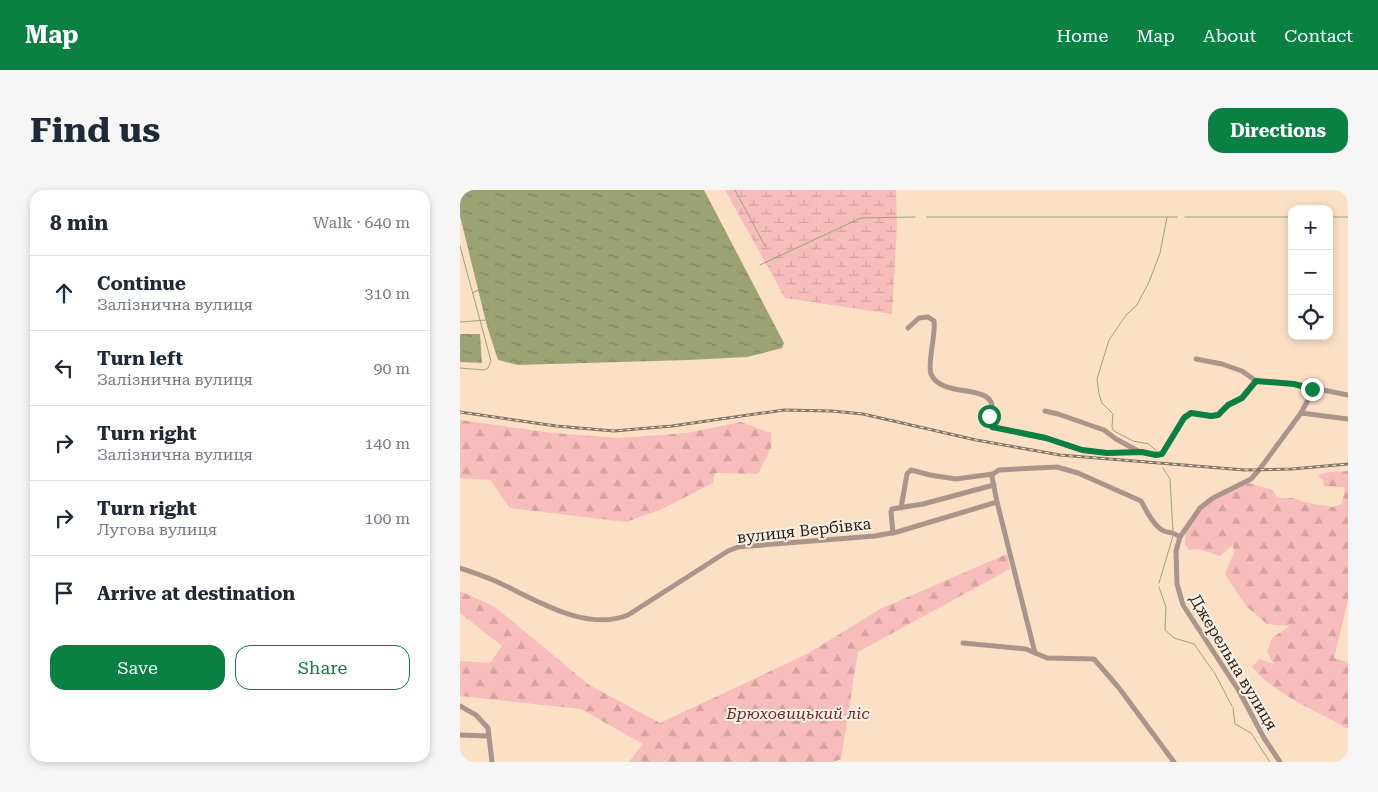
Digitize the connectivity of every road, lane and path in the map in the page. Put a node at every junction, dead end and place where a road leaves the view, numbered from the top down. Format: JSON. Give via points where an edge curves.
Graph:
{"nodes":[{"id":1,"x":908,"y":328,"type":"dead end"},
{"id":2,"x":1196,"y":359,"type":"dead end"},
{"id":3,"x":1256,"y":381,"type":"junction"},
{"id":4,"x":1314,"y":390,"type":"junction"},
{"id":5,"x":1347,"y":394,"type":"edge"},
{"id":6,"x":1045,"y":411,"type":"dead end"},
{"id":7,"x":1301,"y":413,"type":"junction"},
{"id":8,"x":1348,"y":419,"type":"edge"},
{"id":9,"x":1142,"y":452,"type":"junction"},
{"id":10,"x":993,"y":474,"type":"junction"},
{"id":11,"x":994,"y":485,"type":"junction"},
{"id":12,"x":997,"y":502,"type":"junction"},
{"id":13,"x":901,"y":508,"type":"junction"},
{"id":14,"x":892,"y":533,"type":"junction"},
{"id":15,"x":1179,"y":536,"type":"junction"},
{"id":16,"x":460,"y":568,"type":"edge"},
{"id":17,"x":963,"y":643,"type":"dead end"},
{"id":18,"x":1036,"y":653,"type":"junction"},
{"id":19,"x":460,"y":706,"type":"edge"},
{"id":20,"x":460,"y":735,"type":"edge"},
{"id":21,"x":488,"y":736,"type":"junction"},
{"id":22,"x":492,"y":762,"type":"edge"},
{"id":23,"x":1174,"y":762,"type":"edge"},
{"id":24,"x":1280,"y":762,"type":"edge"}],
"edges":[{"from":1,"to":9,"type":"street","via":[[919,318],[928,316],[934,321],[930,372],[934,380],[948,388],[985,395],[991,403],[989,421],[992,427],[1046,438],[1082,450]]},
{"from":2,"to":3,"type":"street","via":[[1229,366]]},
{"from":3,"to":4,"type":"street","via":[[1294,384]]},
{"from":3,"to":9,"type":"street","via":[[1242,398],[1218,415],[1187,415],[1159,454]]},
{"from":4,"to":5,"type":"street"},
{"from":4,"to":7,"type":"street","name":"Джерельна вулиця"},
{"from":6,"to":9,"type":"street","via":[[1104,430]]},
{"from":7,"to":8,"type":"street"},
{"from":7,"to":15,"type":"street","name":"Джерельна вулиця","via":[[1251,479],[1200,508]]},
{"from":10,"to":11,"type":"street"},
{"from":10,"to":13,"type":"street","via":[[948,479],[908,471]]},
{"from":10,"to":15,"type":"street","via":[[1018,468],[1067,470],[1138,498],[1158,527]]},
{"from":11,"to":12,"type":"street"},
{"from":11,"to":13,"type":"street"},
{"from":12,"to":14,"type":"street","name":"вулиця Вербівка"},
{"from":12,"to":18,"type":"street"},
{"from":13,"to":14,"type":"street","via":[[892,509]]},
{"from":14,"to":16,"type":"street","name":"вулиця Вербівка","via":[[738,547],[618,619],[571,615]]},
{"from":15,"to":24,"type":"street","name":"Джерельна вулиця","via":[[1175,569],[1182,605],[1236,685]]},
{"from":17,"to":18,"type":"street"},
{"from":18,"to":23,"type":"street","via":[[1047,658],[1094,660]]},
{"from":19,"to":21,"type":"street","via":[[476,715],[488,728]]},
{"from":20,"to":21,"type":"street"},
{"from":21,"to":22,"type":"street"}]}
